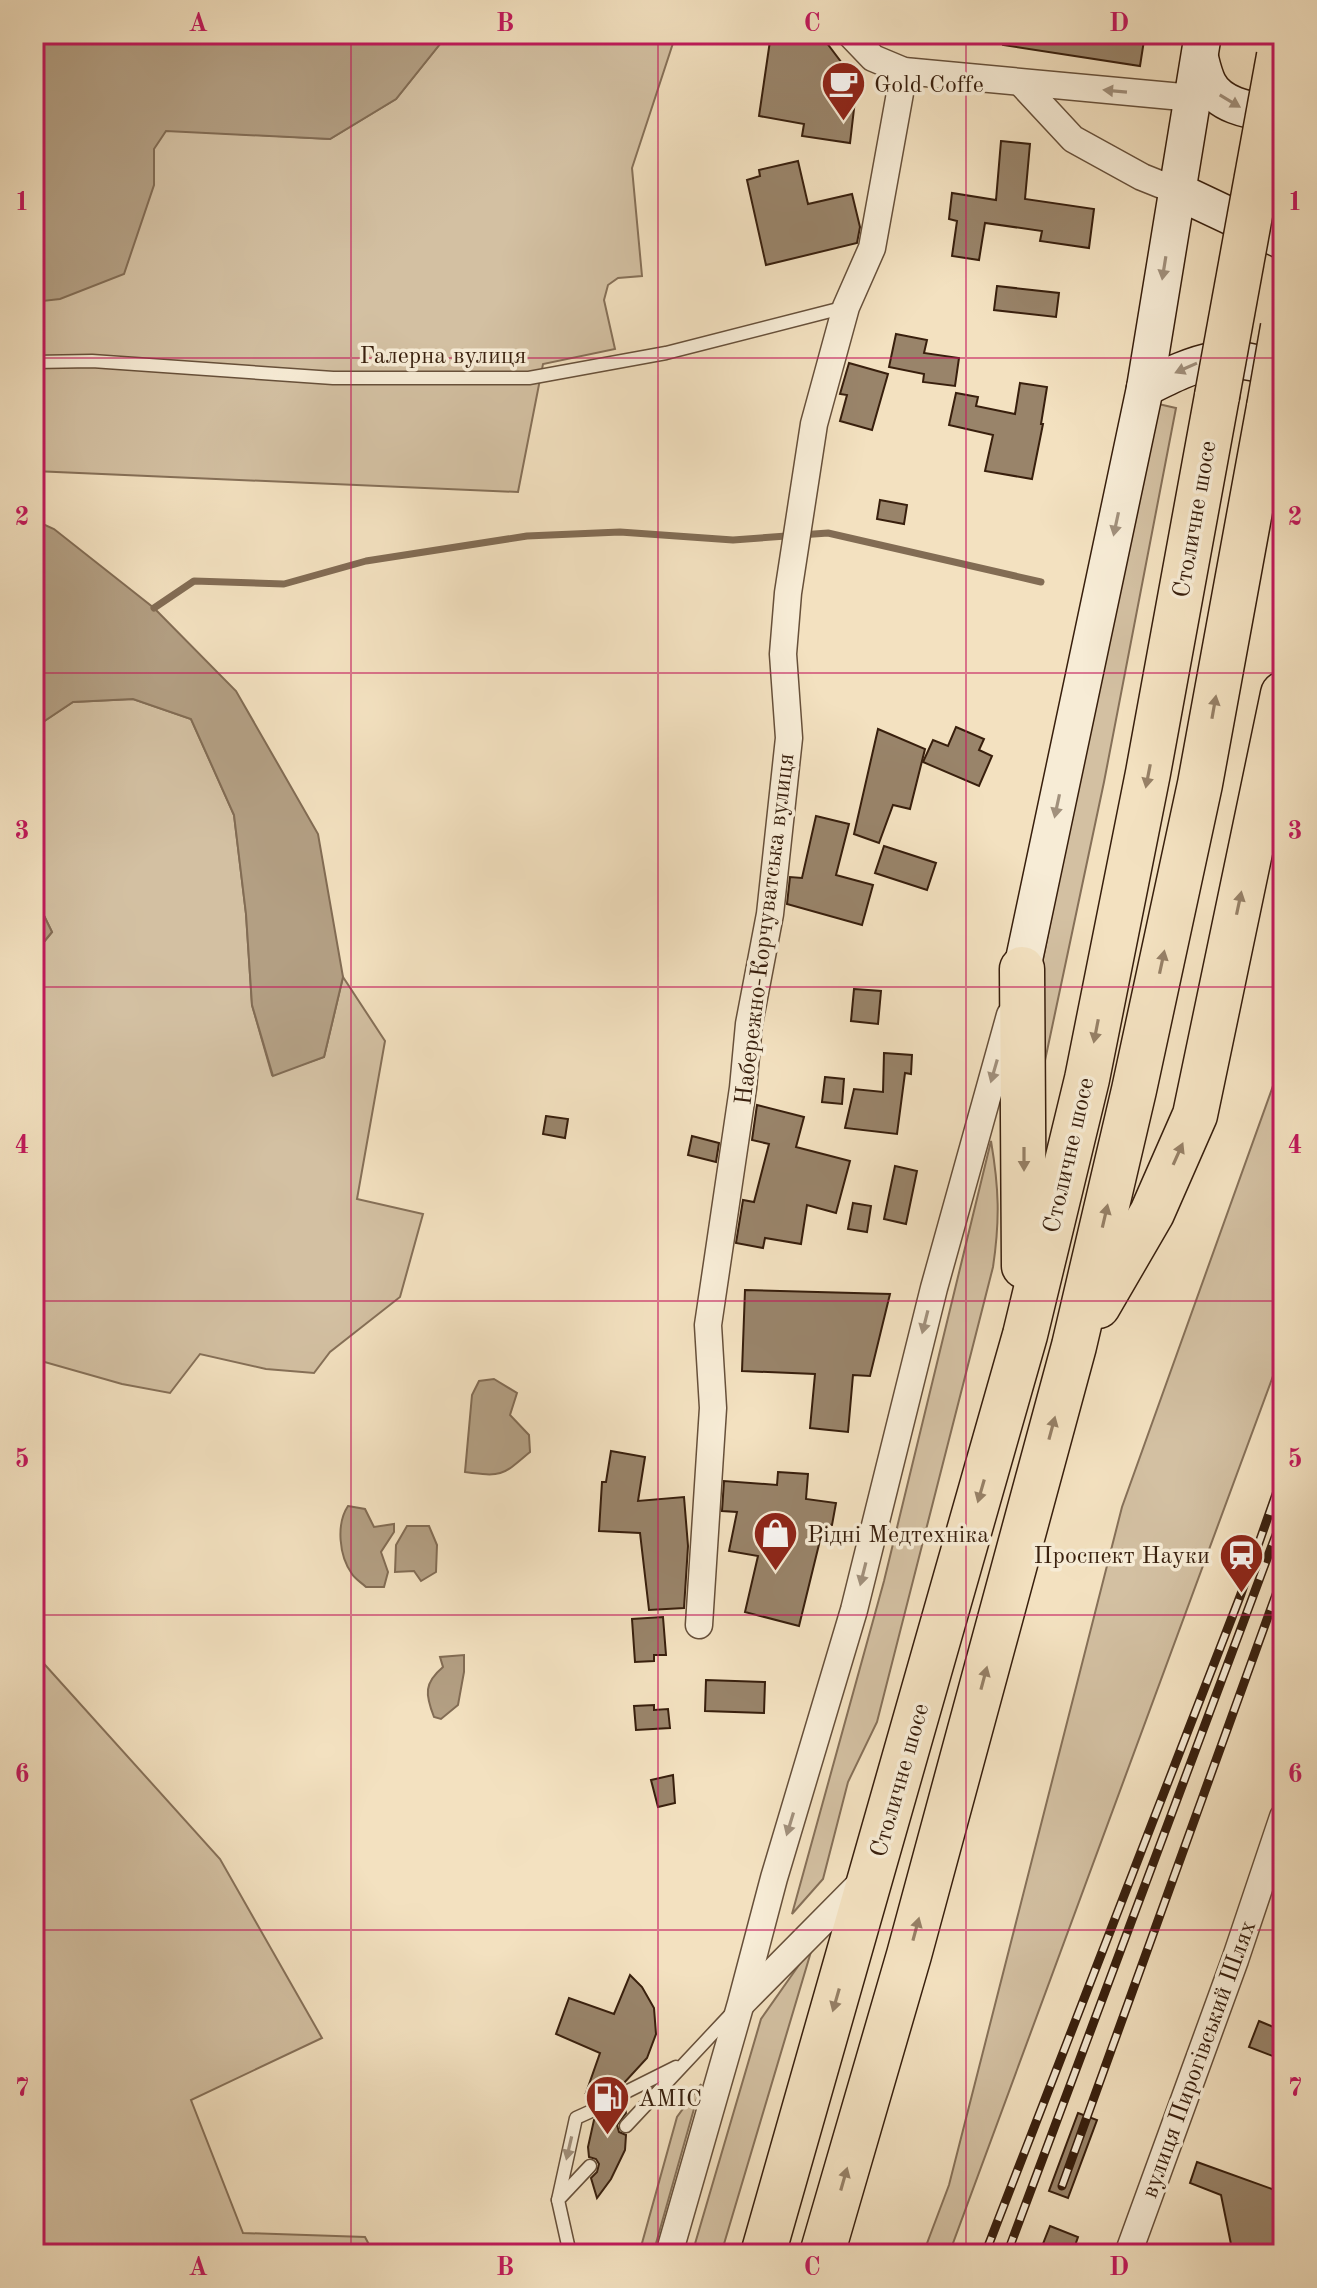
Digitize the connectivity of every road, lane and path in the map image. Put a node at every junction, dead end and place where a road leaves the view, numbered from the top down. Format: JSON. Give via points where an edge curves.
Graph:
{"nodes":[{"id":1,"x":850,"y":34,"type":"edge"},
{"id":2,"x":1280,"y":45,"type":"edge"},
{"id":3,"x":1202,"y":46,"type":"edge"},
{"id":4,"x":904,"y":71,"type":"junction"},
{"id":5,"x":1021,"y":83,"type":"junction"},
{"id":6,"x":1193,"y":98,"type":"junction"},
{"id":7,"x":1283,"y":116,"type":"edge"},
{"id":8,"x":1177,"y":191,"type":"junction"},
{"id":9,"x":1283,"y":241,"type":"edge"},
{"id":10,"x":846,"y":307,"type":"junction"},
{"id":11,"x":1283,"y":327,"type":"edge"},
{"id":12,"x":34,"y":362,"type":"edge"},
{"id":13,"x":1145,"y":388,"type":"junction"},
{"id":14,"x":1276,"y":390,"type":"edge"},
{"id":15,"x":1283,"y":694,"type":"edge"},
{"id":16,"x":1022,"y":969,"type":"junction"},
{"id":17,"x":1025,"y":1335,"type":"junction"},
{"id":18,"x":1074,"y":1346,"type":"junction"},
{"id":19,"x":699,"y":1625,"type":"dead end"},
{"id":20,"x":1283,"y":1817,"type":"edge"},
{"id":21,"x":873,"y":1871,"type":"junction"},
{"id":22,"x":741,"y":2003,"type":"junction"},
{"id":23,"x":686,"y":2062,"type":"junction"},
{"id":24,"x":622,"y":2094,"type":"dead end"},
{"id":25,"x":596,"y":2109,"type":"dead end"},
{"id":26,"x":626,"y":2126,"type":"dead end"},
{"id":27,"x":590,"y":2166,"type":"dead end"},
{"id":28,"x":558,"y":2200,"type":"junction"},
{"id":29,"x":570,"y":2254,"type":"edge"},
{"id":30,"x":669,"y":2254,"type":"edge"},
{"id":31,"x":763,"y":2254,"type":"edge"},
{"id":32,"x":822,"y":2254,"type":"edge"},
{"id":33,"x":1128,"y":2254,"type":"edge"}],
"edges":[{"from":1,"to":4,"type":"street","via":[[873,58]]},
{"from":2,"to":17,"type":"highway","name":"Столичне шосе","one_way":true,"bridge":true,"via":[[1148,773],[1090,1063]]},
{"from":3,"to":6,"type":"main road"},
{"from":3,"to":7,"type":"main road","one_way":true,"via":[[1208,85],[1225,100]]},
{"from":4,"to":5,"type":"street"},
{"from":4,"to":10,"type":"street","name":"Набережно-Корчуватська вулиця","via":[[872,248]]},
{"from":6,"to":5,"type":"street","one_way":true},
{"from":5,"to":8,"type":"street","via":[[1073,139]]},
{"from":6,"to":8,"type":"main road"},
{"from":8,"to":9,"type":"main road"},
{"from":8,"to":13,"type":"main road","one_way":true},
{"from":10,"to":12,"type":"lane","name":"Галерна вулиця","via":[[666,353],[529,378],[333,378],[92,361]]},
{"from":10,"to":19,"type":"street","name":"Набережно-Корчуватська вулиця","via":[[814,424],[797,536],[783,654],[789,738],[770,914],[749,1024],[708,1325],[713,1408]]},
{"from":11,"to":14,"type":"highway","name":"Столичне шосе","bridge":true},
{"from":14,"to":13,"type":"main road","one_way":true,"via":[[1251,361],[1239,358],[1195,363]]},
{"from":13,"to":16,"type":"main road","one_way":true},
{"from":18,"to":14,"type":"highway","name":"Столичне шосе","one_way":true,"via":[[1200,784]]},
{"from":18,"to":15,"type":"highway","one_way":true,"via":[[1152,1213],[1195,1115]]},
{"from":16,"to":17,"type":"highway","one_way":true},
{"from":16,"to":22,"type":"street","one_way":true,"via":[[934,1288],[854,1610]]},
{"from":17,"to":21,"type":"highway","name":"Столичне шосе","one_way":true},
{"from":32,"to":18,"type":"highway","name":"Столичне шосе","one_way":true},
{"from":20,"to":33,"type":"street","name":"вулиця Пирогівський Шлях"},
{"from":21,"to":22,"type":"street"},
{"from":21,"to":31,"type":"highway","name":"Столичне шосе","one_way":true},
{"from":22,"to":23,"type":"lane"},
{"from":22,"to":30,"type":"street"},
{"from":23,"to":24,"type":"lane"},
{"from":23,"to":26,"type":"lane"},
{"from":25,"to":28,"type":"lane","one_way":true,"via":[[576,2118]]},
{"from":27,"to":28,"type":"lane"},
{"from":28,"to":29,"type":"lane"}]}
